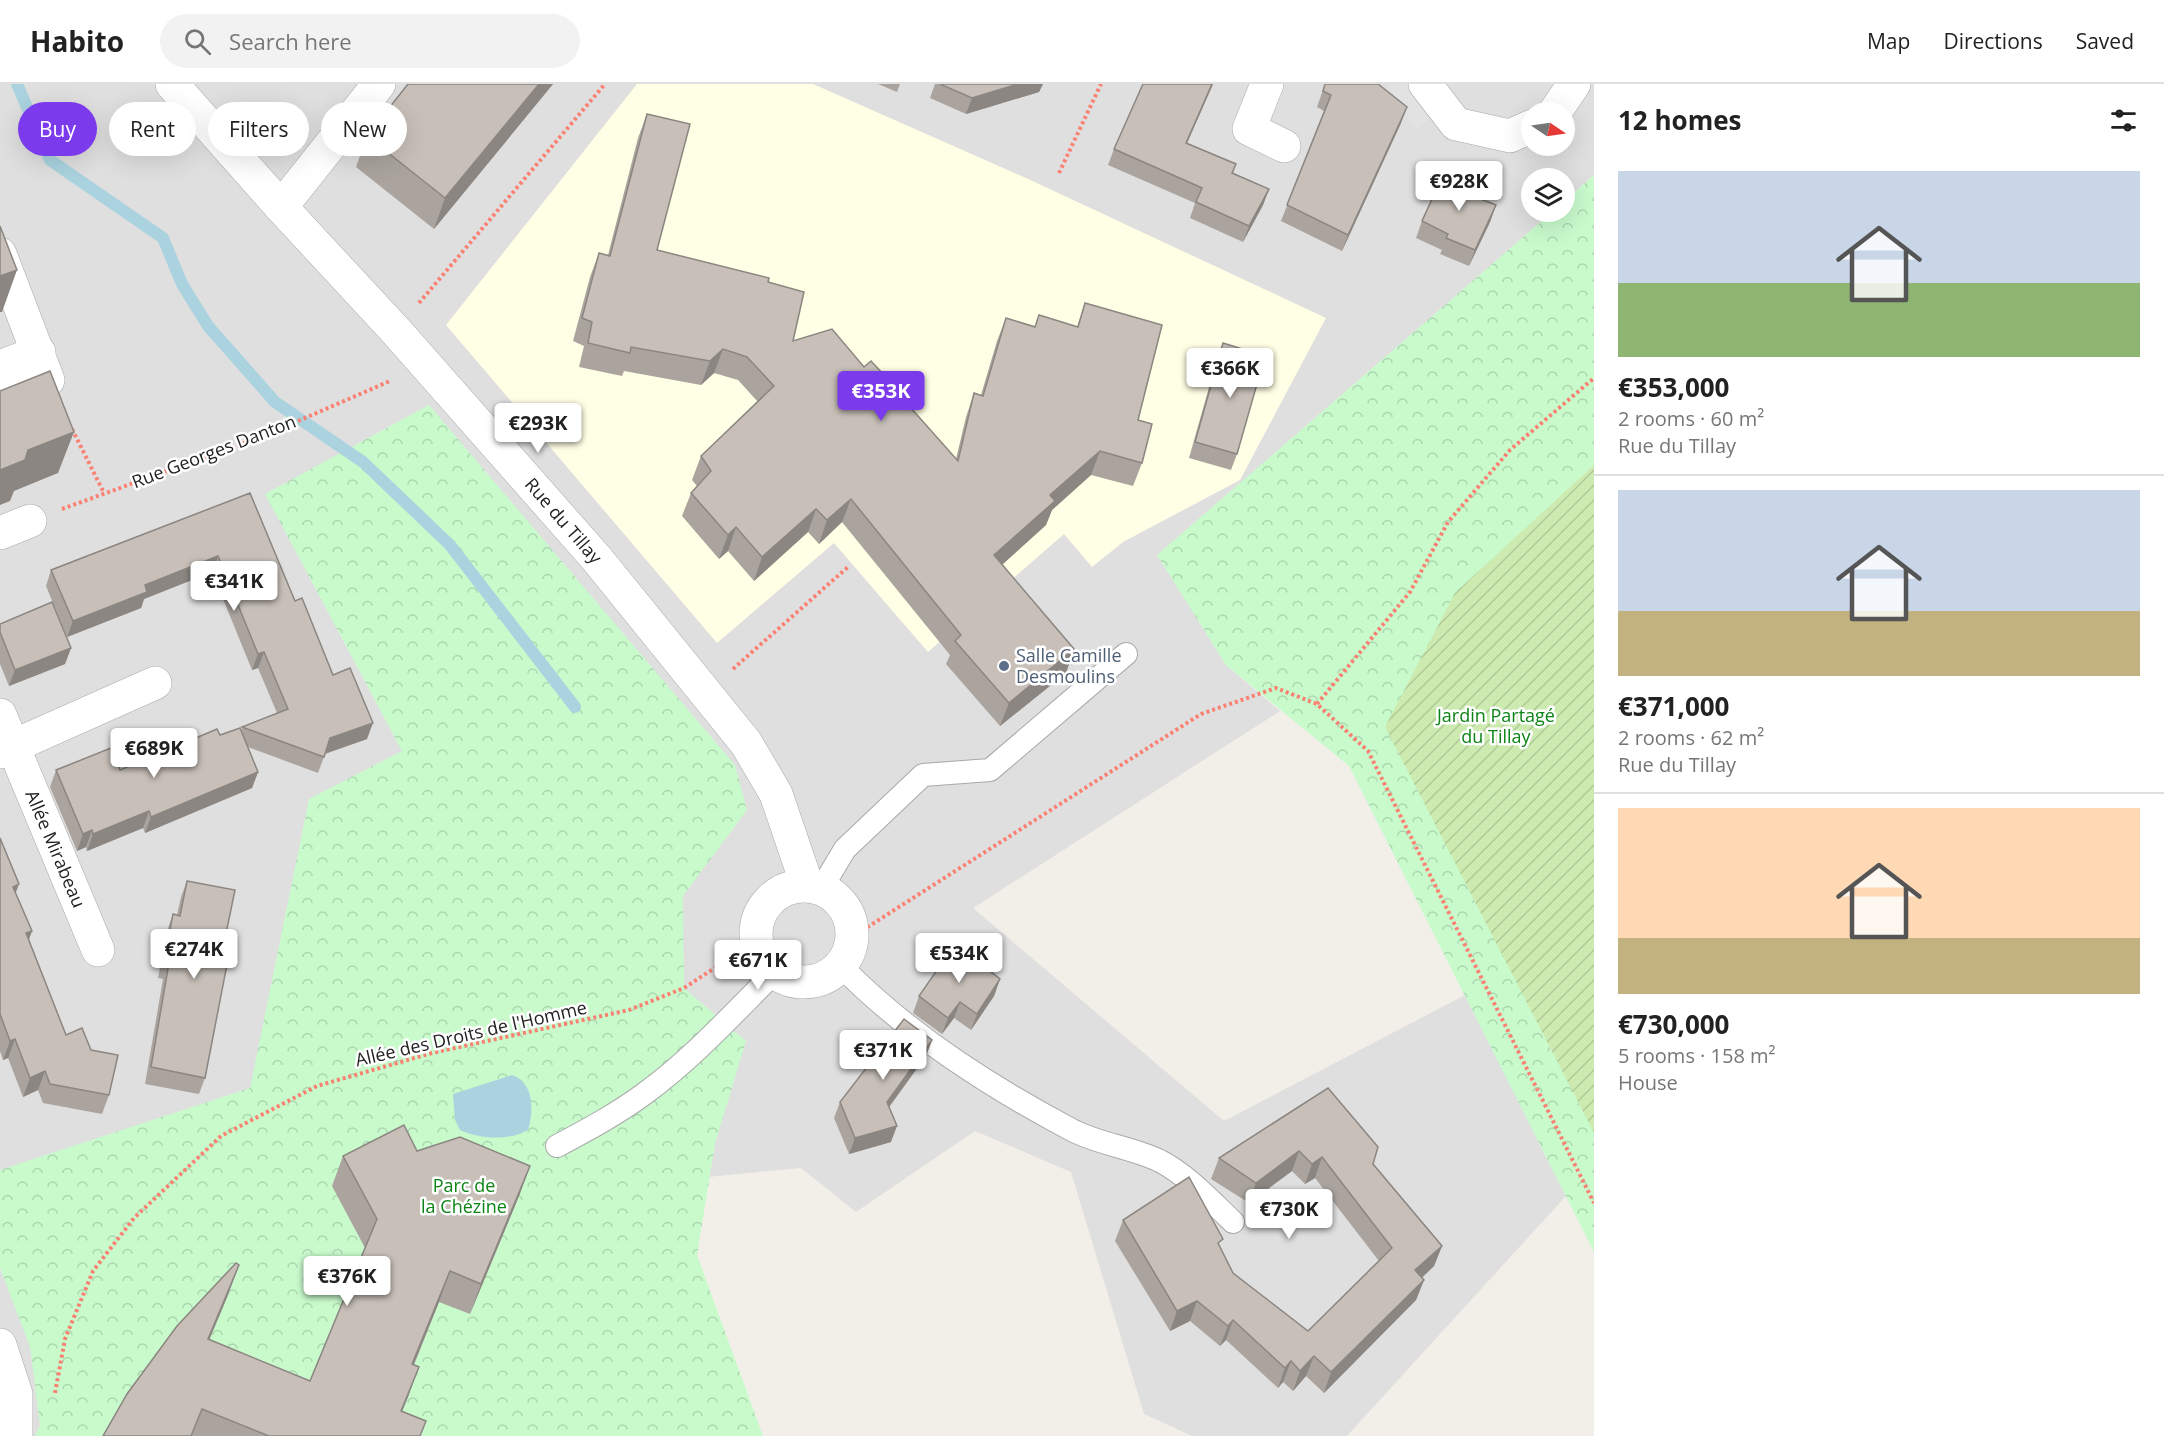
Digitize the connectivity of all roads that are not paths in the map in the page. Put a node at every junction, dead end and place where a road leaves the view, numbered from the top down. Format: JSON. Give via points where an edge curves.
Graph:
{"nodes":[{"id":1,"x":172,"y":84,"type":"edge"},
{"id":2,"x":379,"y":84,"type":"edge"},
{"id":3,"x":1267,"y":84,"type":"edge"},
{"id":4,"x":1425,"y":84,"type":"edge"},
{"id":5,"x":1574,"y":84,"type":"edge"},
{"id":6,"x":1562,"y":102,"type":"edge"},
{"id":7,"x":1521,"y":131,"type":"edge"},
{"id":8,"x":1284,"y":146,"type":"dead end"},
{"id":9,"x":281,"y":207,"type":"junction"},
{"id":10,"x":0,"y":254,"type":"edge"},
{"id":11,"x":43,"y":366,"type":"junction"},
{"id":12,"x":0,"y":367,"type":"edge"},
{"id":13,"x":0,"y":400,"type":"edge"},
{"id":14,"x":30,"y":521,"type":"road end"},
{"id":15,"x":0,"y":533,"type":"edge"},
{"id":16,"x":1126,"y":654,"type":"dead end"},
{"id":17,"x":155,"y":683,"type":"dead end"},
{"id":18,"x":0,"y":715,"type":"edge"},
{"id":19,"x":7,"y":750,"type":"edge"},
{"id":20,"x":814,"y":887,"type":"junction"},
{"id":21,"x":98,"y":950,"type":"dead end"},
{"id":22,"x":847,"y":951,"type":"junction"},
{"id":23,"x":775,"y":972,"type":"junction"},
{"id":24,"x":557,"y":1146,"type":"dead end"},
{"id":25,"x":1233,"y":1222,"type":"dead end"},
{"id":26,"x":0,"y":1347,"type":"edge"},
{"id":27,"x":16,"y":1436,"type":"edge"}],
"edges":[{"from":1,"to":9,"type":"street","name":"Rue du Tillay"},
{"from":2,"to":9,"type":"street"},
{"from":3,"to":8,"type":"street","via":[[1249,129]]},
{"from":4,"to":7,"type":"street","via":[[1456,124],[1510,136]]},
{"from":5,"to":6,"type":"street"},
{"from":9,"to":20,"type":"street","name":"Rue du Tillay","via":[[597,559],[746,743],[776,794]]},
{"from":10,"to":11,"type":"street"},
{"from":11,"to":12,"type":"street"},
{"from":11,"to":13,"type":"street"},
{"from":14,"to":15,"type":"street"},
{"from":16,"to":20,"type":"lane","via":[[990,770],[923,775],[845,849]]},
{"from":17,"to":19,"type":"street"},
{"from":18,"to":19,"type":"street","name":"Allée Mirabeau"},
{"from":19,"to":21,"type":"street","name":"Allée Mirabeau"},
{"from":20,"to":22,"type":"street","via":[[835,896],[845,907],[851,921]]},
{"from":20,"to":23,"type":"street","via":[[780,892],[769,902],[756,927],[761,956]]},
{"from":22,"to":23,"type":"street","via":[[829,976],[814,982],[798,982]]},
{"from":22,"to":25,"type":"lane","via":[[867,993],[945,1054],[1072,1130],[1161,1162],[1200,1190]]},
{"from":23,"to":24,"type":"lane","via":[[716,1032],[644,1094]]},
{"from":26,"to":27,"type":"street","via":[[16,1394]]}]}
